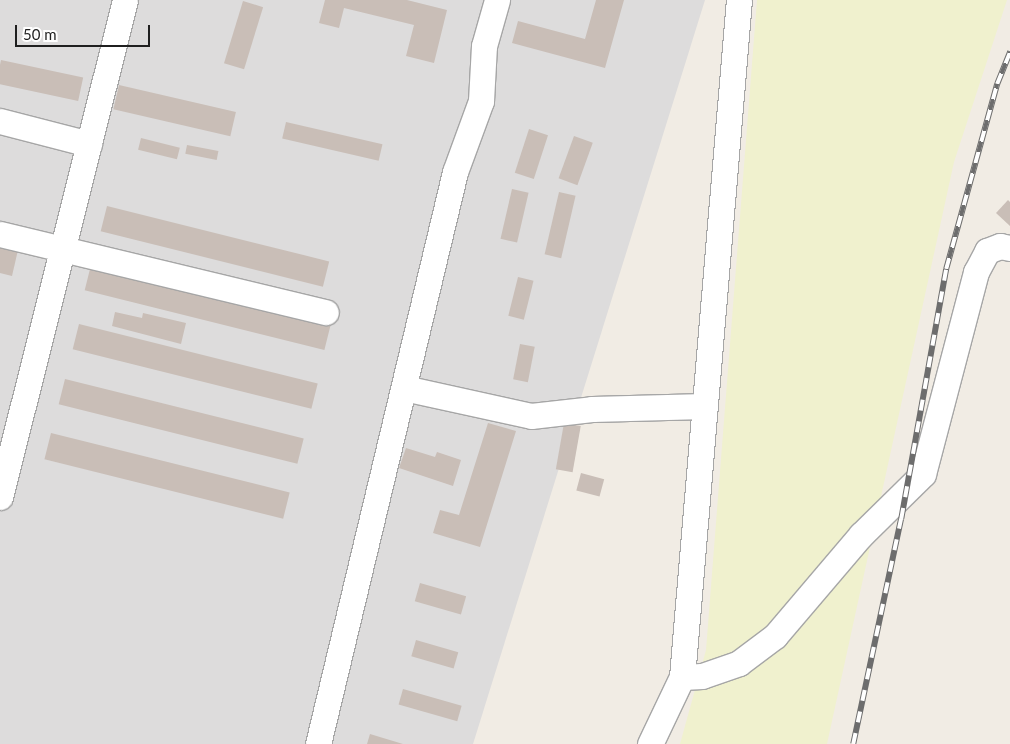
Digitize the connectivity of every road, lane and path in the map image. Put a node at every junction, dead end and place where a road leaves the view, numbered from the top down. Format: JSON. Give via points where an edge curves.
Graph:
{"nodes":[{"id":1,"x":125,"y":0,"type":"edge"},
{"id":2,"x":497,"y":0,"type":"edge"},
{"id":3,"x":739,"y":0,"type":"edge"},
{"id":4,"x":0,"y":121,"type":"edge"},
{"id":5,"x":89,"y":144,"type":"junction"},
{"id":6,"x":0,"y":234,"type":"edge"},
{"id":7,"x":1010,"y":248,"type":"edge"},
{"id":8,"x":63,"y":249,"type":"junction"},
{"id":9,"x":326,"y":312,"type":"dead end"},
{"id":10,"x":404,"y":388,"type":"junction"},
{"id":11,"x":705,"y":406,"type":"junction"},
{"id":12,"x":0,"y":497,"type":"edge"},
{"id":13,"x":682,"y":677,"type":"junction"},
{"id":14,"x":318,"y":744,"type":"edge"},
{"id":15,"x":650,"y":744,"type":"edge"}],
"edges":[{"from":1,"to":5,"type":"street"},
{"from":2,"to":10,"type":"street","via":[[484,46],[481,101],[456,172]]},
{"from":3,"to":11,"type":"street"},
{"from":4,"to":5,"type":"street"},
{"from":5,"to":8,"type":"street"},
{"from":6,"to":8,"type":"street"},
{"from":7,"to":13,"type":"street","via":[[1000,246],[986,251],[976,272],[923,474],[861,535],[775,636],[739,663],[702,676]]},
{"from":8,"to":9,"type":"street"},
{"from":8,"to":12,"type":"street"},
{"from":10,"to":11,"type":"street","via":[[531,416],[592,408]]},
{"from":10,"to":14,"type":"street"},
{"from":11,"to":13,"type":"street"},
{"from":13,"to":15,"type":"street"}]}
